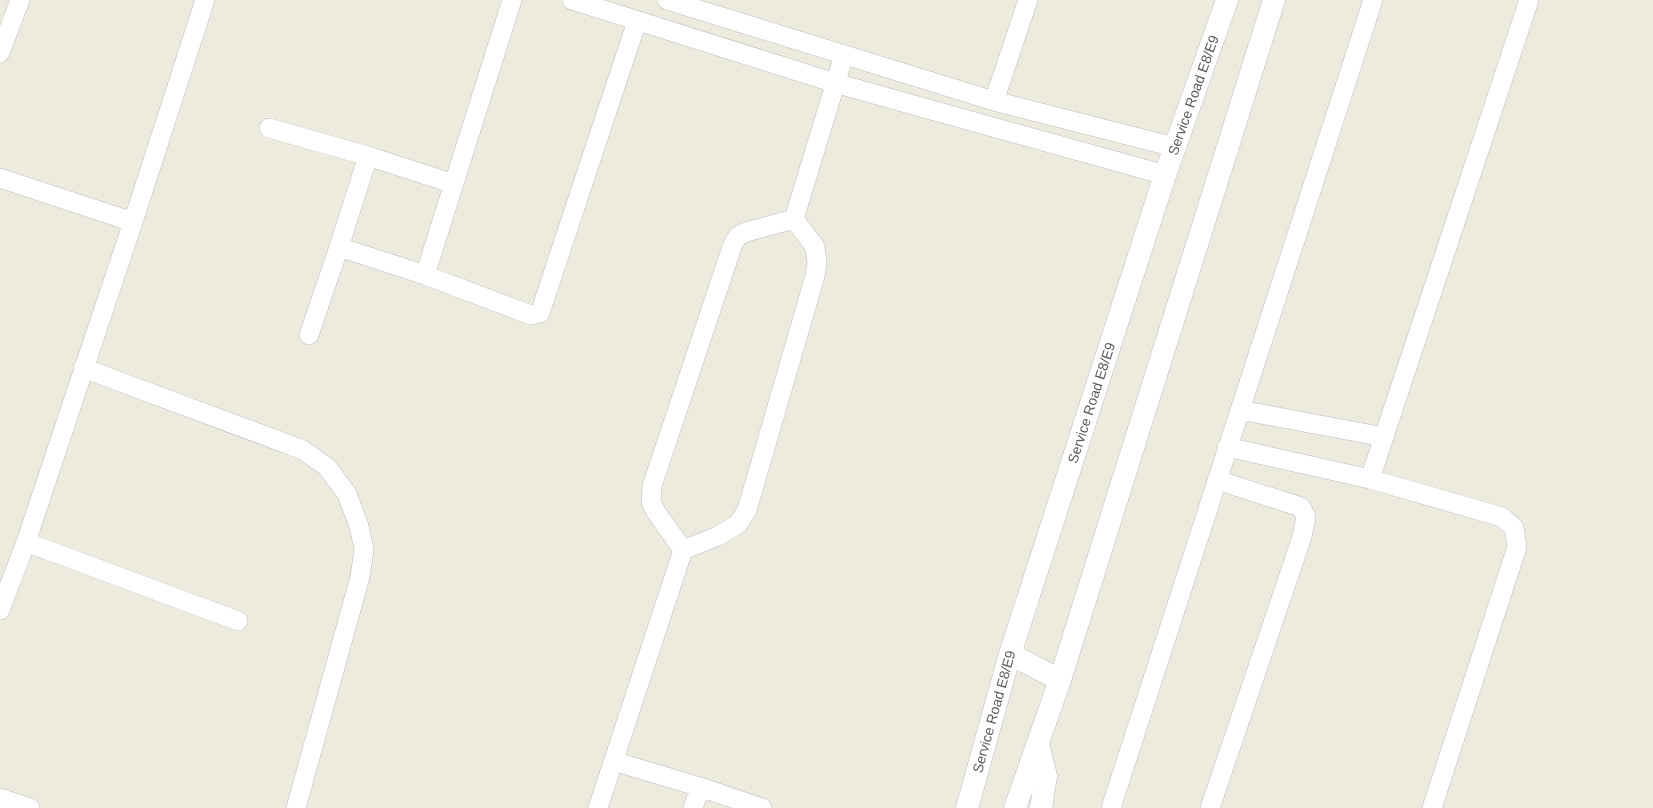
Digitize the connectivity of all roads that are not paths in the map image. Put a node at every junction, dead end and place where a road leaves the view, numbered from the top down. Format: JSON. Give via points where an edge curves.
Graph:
{"nodes":[{"id":1,"x":20,"y":0,"type":"edge"},
{"id":2,"x":205,"y":0,"type":"edge"},
{"id":3,"x":512,"y":0,"type":"edge"},
{"id":4,"x":572,"y":0,"type":"edge"},
{"id":5,"x":667,"y":0,"type":"edge"},
{"id":6,"x":1028,"y":0,"type":"edge"},
{"id":7,"x":1227,"y":0,"type":"edge"},
{"id":8,"x":1274,"y":0,"type":"edge"},
{"id":9,"x":1373,"y":0,"type":"edge"},
{"id":10,"x":1529,"y":0,"type":"edge"},
{"id":11,"x":637,"y":21,"type":"junction"},
{"id":12,"x":3,"y":32,"type":"edge"},
{"id":13,"x":0,"y":52,"type":"edge"},
{"id":14,"x":844,"y":55,"type":"junction"},
{"id":15,"x":835,"y":83,"type":"junction"},
{"id":16,"x":994,"y":101,"type":"junction"},
{"id":17,"x":269,"y":128,"type":"dead end"},
{"id":18,"x":1174,"y":147,"type":"junction"},
{"id":19,"x":368,"y":156,"type":"junction"},
{"id":20,"x":1165,"y":175,"type":"junction"},
{"id":21,"x":0,"y":178,"type":"edge"},
{"id":22,"x":454,"y":184,"type":"junction"},
{"id":23,"x":794,"y":219,"type":"junction"},
{"id":24,"x":133,"y":222,"type":"junction"},
{"id":25,"x":339,"y":247,"type":"junction"},
{"id":26,"x":425,"y":275,"type":"junction"},
{"id":27,"x":309,"y":335,"type":"dead end"},
{"id":28,"x":83,"y":368,"type":"junction"},
{"id":29,"x":1240,"y":410,"type":"junction"},
{"id":30,"x":1384,"y":437,"type":"junction"},
{"id":31,"x":1227,"y":447,"type":"junction"},
{"id":32,"x":1217,"y":480,"type":"junction"},
{"id":33,"x":1370,"y":480,"type":"junction"},
{"id":34,"x":26,"y":542,"type":"junction"},
{"id":35,"x":683,"y":550,"type":"junction"},
{"id":36,"x":0,"y":610,"type":"edge"},
{"id":37,"x":238,"y":622,"type":"dead end"},
{"id":38,"x":1010,"y":654,"type":"junction"},
{"id":39,"x":1060,"y":680,"type":"junction"},
{"id":40,"x":1038,"y":744,"type":"junction"},
{"id":41,"x":613,"y":761,"type":"junction"},
{"id":42,"x":700,"y":787,"type":"junction"},
{"id":43,"x":0,"y":798,"type":"edge"},
{"id":44,"x":30,"y":808,"type":"edge"},
{"id":45,"x":296,"y":808,"type":"edge"},
{"id":46,"x":598,"y":808,"type":"edge"},
{"id":47,"x":693,"y":808,"type":"edge"},
{"id":48,"x":762,"y":808,"type":"edge"},
{"id":49,"x":966,"y":808,"type":"edge"},
{"id":50,"x":1015,"y":808,"type":"edge"},
{"id":51,"x":1041,"y":808,"type":"edge"},
{"id":52,"x":1111,"y":808,"type":"edge"},
{"id":53,"x":1210,"y":808,"type":"edge"},
{"id":54,"x":1432,"y":808,"type":"edge"}],
"edges":[{"from":1,"to":12,"type":"street"},
{"from":2,"to":24,"type":"street"},
{"from":3,"to":22,"type":"street"},
{"from":4,"to":11,"type":"street"},
{"from":5,"to":14,"type":"street"},
{"from":6,"to":16,"type":"street"},
{"from":7,"to":18,"type":"street","name":"Service Road E8/E9"},
{"from":8,"to":39,"type":"street"},
{"from":9,"to":29,"type":"street"},
{"from":10,"to":30,"type":"street"},
{"from":11,"to":15,"type":"street"},
{"from":11,"to":26,"type":"street","via":[[540,313],[531,314]]},
{"from":12,"to":13,"type":"street"},
{"from":14,"to":15,"type":"street"},
{"from":14,"to":16,"type":"street"},
{"from":15,"to":20,"type":"street"},
{"from":15,"to":23,"type":"street"},
{"from":16,"to":18,"type":"street"},
{"from":17,"to":19,"type":"street"},
{"from":18,"to":20,"type":"street","name":"Service Road E8/E9"},
{"from":19,"to":22,"type":"street"},
{"from":19,"to":25,"type":"street"},
{"from":20,"to":38,"type":"street","name":"Service Road E8/E9"},
{"from":21,"to":24,"type":"street"},
{"from":22,"to":26,"type":"street"},
{"from":23,"to":35,"type":"street","via":[[815,247],[816,269],[747,510],[738,524],[718,536]]},
{"from":23,"to":35,"type":"street","via":[[746,232],[738,236],[733,244],[652,486],[651,502]]},
{"from":24,"to":28,"type":"street"},
{"from":25,"to":26,"type":"street"},
{"from":25,"to":27,"type":"street"},
{"from":28,"to":34,"type":"street"},
{"from":28,"to":45,"type":"street","via":[[303,450],[327,467],[348,494],[364,549],[360,577]]},
{"from":29,"to":30,"type":"street"},
{"from":29,"to":31,"type":"street"},
{"from":30,"to":33,"type":"street"},
{"from":31,"to":32,"type":"street"},
{"from":31,"to":33,"type":"street"},
{"from":32,"to":52,"type":"street"},
{"from":32,"to":53,"type":"street","via":[[1301,507],[1306,517]]},
{"from":33,"to":54,"type":"street","via":[[1502,517],[1514,528],[1517,547]]},
{"from":34,"to":36,"type":"street"},
{"from":34,"to":37,"type":"street"},
{"from":35,"to":41,"type":"street"},
{"from":38,"to":39,"type":"street"},
{"from":38,"to":49,"type":"street","name":"Service Road E8/E9"},
{"from":39,"to":40,"type":"street"},
{"from":40,"to":50,"type":"street"},
{"from":40,"to":51,"type":"street","via":[[1046,776]]},
{"from":41,"to":42,"type":"street"},
{"from":41,"to":46,"type":"street"},
{"from":42,"to":47,"type":"street"},
{"from":42,"to":48,"type":"street"},
{"from":43,"to":44,"type":"street"}]}
